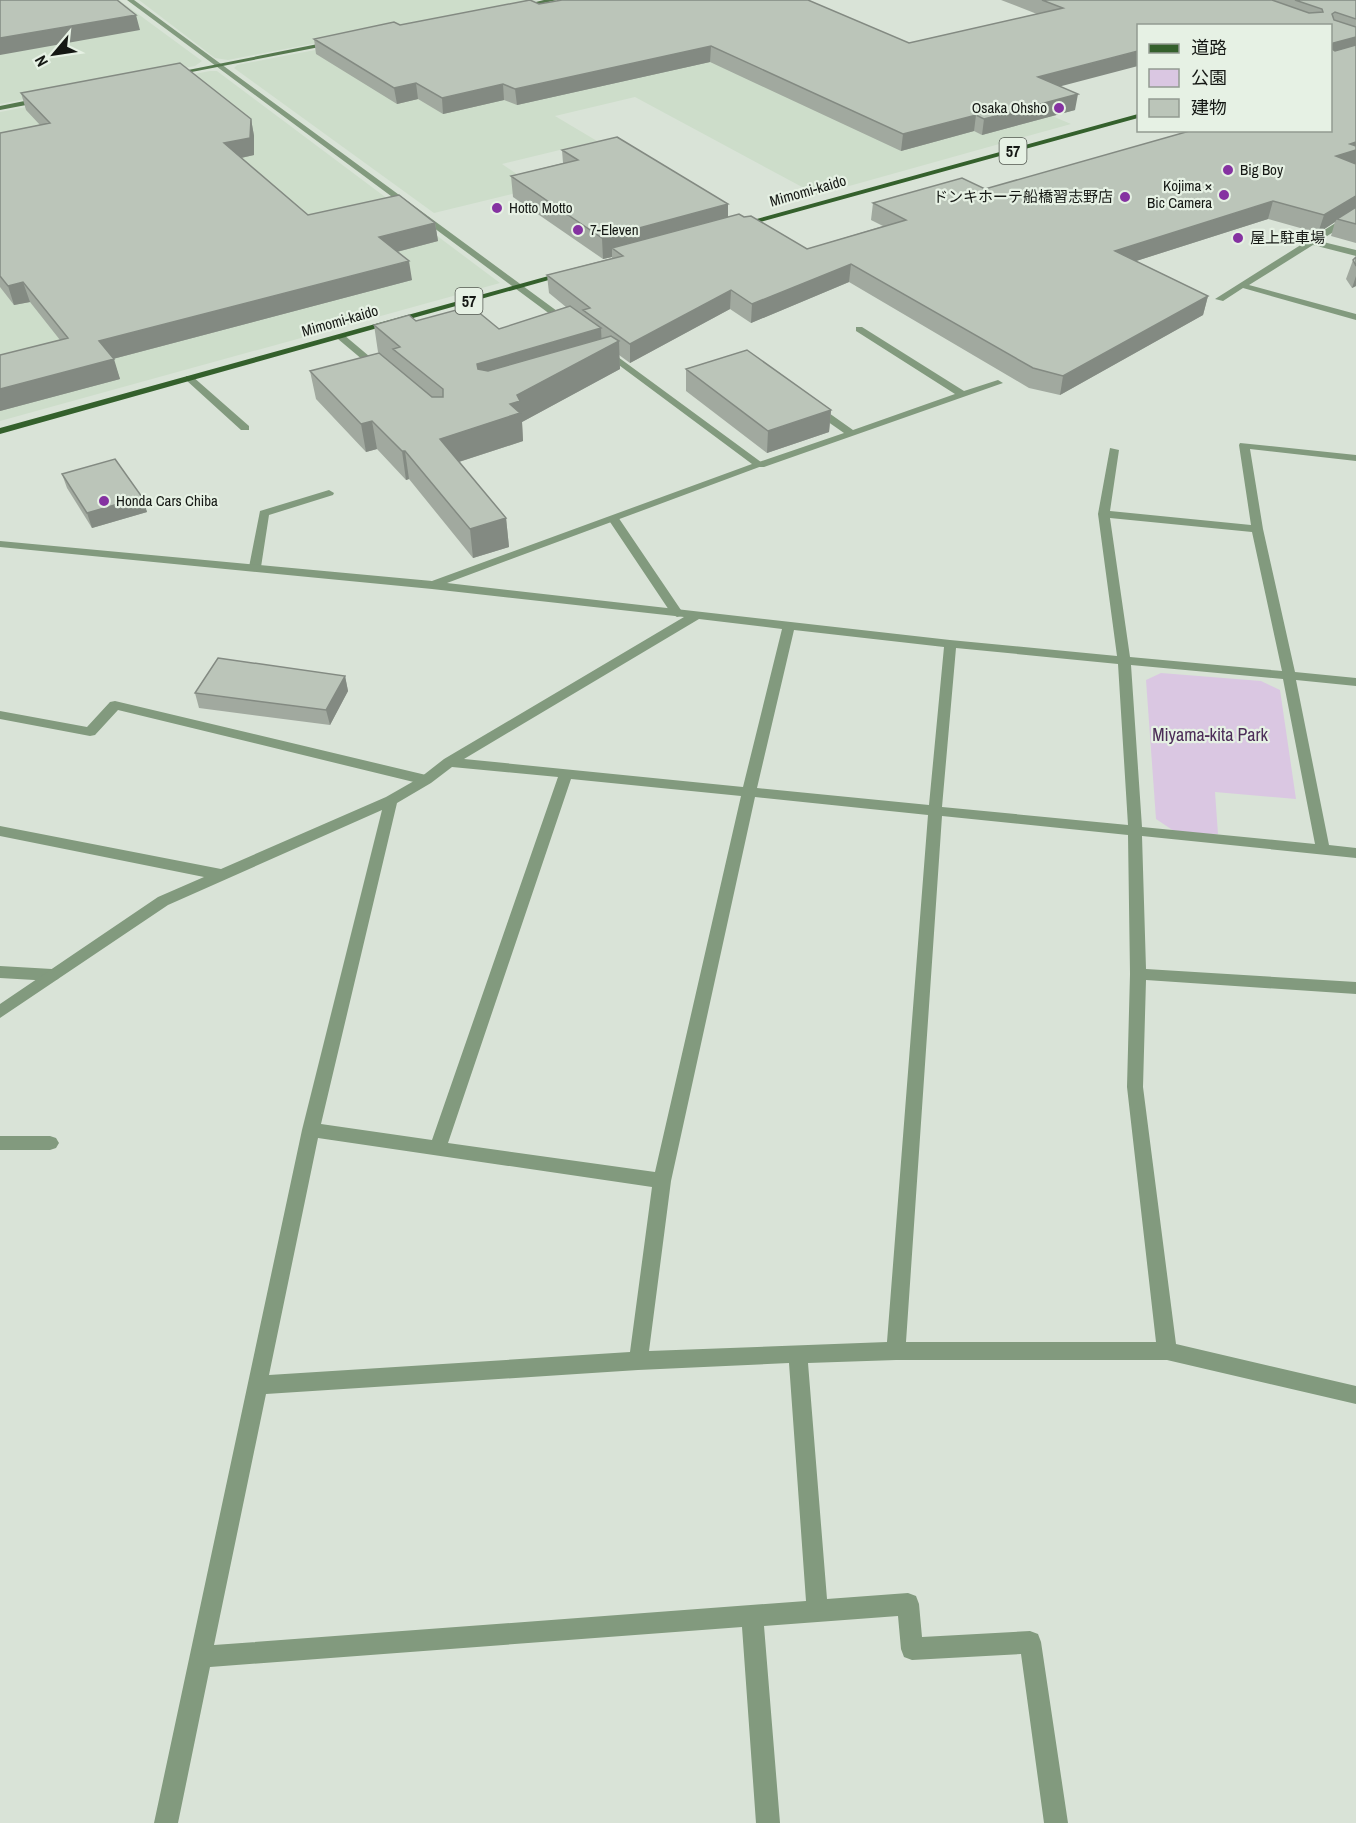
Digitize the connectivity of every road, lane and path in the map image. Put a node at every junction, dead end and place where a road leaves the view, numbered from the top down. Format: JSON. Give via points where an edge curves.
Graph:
{"nodes":[{"id":1,"x":130,"y":0,"type":"edge"},
{"id":2,"x":554,"y":0,"type":"edge"},
{"id":3,"x":507,"y":9,"type":"edge"},
{"id":4,"x":345,"y":40,"type":"edge"},
{"id":5,"x":218,"y":65,"type":"junction"},
{"id":6,"x":161,"y":76,"type":"edge"},
{"id":7,"x":57,"y":96,"type":"edge"},
{"id":8,"x":0,"y":108,"type":"edge"},
{"id":9,"x":1137,"y":116,"type":"edge"},
{"id":10,"x":1356,"y":213,"type":"edge"},
{"id":11,"x":731,"y":228,"type":"edge"},
{"id":12,"x":1312,"y":242,"type":"junction"},
{"id":13,"x":1356,"y":253,"type":"edge"},
{"id":14,"x":572,"y":272,"type":"edge"},
{"id":15,"x":1241,"y":285,"type":"junction"},
{"id":16,"x":518,"y":287,"type":"junction"},
{"id":17,"x":1220,"y":299,"type":"dead end"},
{"id":18,"x":1356,"y":317,"type":"edge"},
{"id":19,"x":575,"y":329,"type":"edge"},
{"id":20,"x":859,"y":329,"type":"dead end"},
{"id":21,"x":341,"y":337,"type":"junction"},
{"id":22,"x":594,"y":343,"type":"edge"},
{"id":23,"x":386,"y":375,"type":"edge"},
{"id":24,"x":189,"y":378,"type":"junction"},
{"id":25,"x":998,"y":383,"type":"dead end"},
{"id":26,"x":963,"y":394,"type":"junction"},
{"id":27,"x":804,"y":400,"type":"edge"},
{"id":28,"x":245,"y":428,"type":"dead end"},
{"id":29,"x":0,"y":431,"type":"edge"},
{"id":30,"x":851,"y":433,"type":"junction"},
{"id":31,"x":1114,"y":450,"type":"dead end"},
{"id":32,"x":1356,"y":458,"type":"edge"},
{"id":33,"x":760,"y":465,"type":"junction"},
{"id":34,"x":329,"y":493,"type":"dead end"},
{"id":35,"x":1104,"y":514,"type":"junction"},
{"id":36,"x":614,"y":519,"type":"junction"},
{"id":37,"x":1257,"y":529,"type":"junction"},
{"id":38,"x":0,"y":544,"type":"edge"},
{"id":39,"x":255,"y":567,"type":"junction"},
{"id":40,"x":432,"y":585,"type":"junction"},
{"id":41,"x":677,"y":613,"type":"junction"},
{"id":42,"x":695,"y":616,"type":"junction"},
{"id":43,"x":789,"y":627,"type":"junction"},
{"id":44,"x":950,"y":644,"type":"junction"},
{"id":45,"x":1124,"y":661,"type":"junction"},
{"id":46,"x":1289,"y":675,"type":"junction"},
{"id":47,"x":1356,"y":682,"type":"edge"},
{"id":48,"x":0,"y":715,"type":"edge"},
{"id":49,"x":449,"y":762,"type":"junction"},
{"id":50,"x":566,"y":774,"type":"junction"},
{"id":51,"x":426,"y":780,"type":"junction"},
{"id":52,"x":749,"y":792,"type":"junction"},
{"id":53,"x":391,"y":800,"type":"junction"},
{"id":54,"x":934,"y":811,"type":"junction"},
{"id":55,"x":0,"y":831,"type":"edge"},
{"id":56,"x":1135,"y":831,"type":"junction"},
{"id":57,"x":1323,"y":850,"type":"junction"},
{"id":58,"x":1356,"y":853,"type":"edge"},
{"id":59,"x":222,"y":875,"type":"junction"},
{"id":60,"x":0,"y":972,"type":"edge"},
{"id":61,"x":1138,"y":974,"type":"junction"},
{"id":62,"x":52,"y":975,"type":"junction"},
{"id":63,"x":1356,"y":988,"type":"edge"},
{"id":64,"x":0,"y":1012,"type":"edge"},
{"id":65,"x":311,"y":1130,"type":"junction"},
{"id":66,"x":0,"y":1143,"type":"edge"},
{"id":67,"x":50,"y":1143,"type":"dead end"},
{"id":68,"x":438,"y":1147,"type":"junction"},
{"id":69,"x":662,"y":1181,"type":"junction"},
{"id":70,"x":896,"y":1351,"type":"junction"},
{"id":71,"x":1167,"y":1351,"type":"junction"},
{"id":72,"x":798,"y":1354,"type":"junction"},
{"id":73,"x":638,"y":1360,"type":"junction"},
{"id":74,"x":258,"y":1384,"type":"junction"},
{"id":75,"x":1356,"y":1395,"type":"edge"},
{"id":76,"x":817,"y":1609,"type":"junction"},
{"id":77,"x":752,"y":1616,"type":"junction"},
{"id":78,"x":201,"y":1657,"type":"junction"},
{"id":79,"x":166,"y":1823,"type":"edge"},
{"id":80,"x":768,"y":1823,"type":"edge"},
{"id":81,"x":1056,"y":1823,"type":"edge"}],
"edges":[{"from":1,"to":5,"type":"street"},
{"from":2,"to":3,"type":"street"},
{"from":4,"to":5,"type":"street"},
{"from":5,"to":6,"type":"street"},
{"from":5,"to":16,"type":"street"},
{"from":7,"to":8,"type":"street"},
{"from":9,"to":11,"type":"main road","name":"Mimomi-kaido","number":"57"},
{"from":10,"to":12,"type":"street"},
{"from":12,"to":13,"type":"street"},
{"from":12,"to":15,"type":"street"},
{"from":14,"to":16,"type":"main road","name":"Mimomi-kaido","number":"57"},
{"from":15,"to":17,"type":"street"},
{"from":15,"to":18,"type":"street"},
{"from":16,"to":19,"type":"street"},
{"from":16,"to":21,"type":"main road","name":"Mimomi-kaido","number":"57"},
{"from":20,"to":26,"type":"street"},
{"from":21,"to":23,"type":"street"},
{"from":21,"to":24,"type":"main road","name":"Mimomi-kaido","number":"57"},
{"from":22,"to":33,"type":"street","via":[[608,358]]},
{"from":24,"to":28,"type":"street"},
{"from":24,"to":29,"type":"main road","name":"Mimomi-kaido","number":"57"},
{"from":25,"to":26,"type":"street"},
{"from":26,"to":30,"type":"street"},
{"from":27,"to":30,"type":"street"},
{"from":30,"to":33,"type":"street"},
{"from":31,"to":35,"type":"street"},
{"from":32,"to":37,"type":"street","via":[[1244,445]]},
{"from":33,"to":36,"type":"street"},
{"from":34,"to":39,"type":"street","via":[[264,513]]},
{"from":35,"to":37,"type":"street"},
{"from":35,"to":45,"type":"street"},
{"from":36,"to":40,"type":"street"},
{"from":36,"to":41,"type":"street"},
{"from":37,"to":46,"type":"street"},
{"from":38,"to":39,"type":"street"},
{"from":39,"to":40,"type":"street"},
{"from":40,"to":41,"type":"street"},
{"from":41,"to":42,"type":"street"},
{"from":42,"to":43,"type":"street"},
{"from":42,"to":49,"type":"street"},
{"from":43,"to":44,"type":"street"},
{"from":43,"to":52,"type":"street"},
{"from":44,"to":45,"type":"street"},
{"from":44,"to":54,"type":"street"},
{"from":45,"to":46,"type":"street"},
{"from":45,"to":56,"type":"street"},
{"from":46,"to":47,"type":"street"},
{"from":46,"to":57,"type":"street"},
{"from":48,"to":51,"type":"street","via":[[90,732],[115,705]]},
{"from":49,"to":50,"type":"street"},
{"from":49,"to":51,"type":"street"},
{"from":50,"to":52,"type":"street"},
{"from":50,"to":68,"type":"street"},
{"from":51,"to":53,"type":"street"},
{"from":52,"to":54,"type":"street"},
{"from":52,"to":69,"type":"street"},
{"from":53,"to":59,"type":"street"},
{"from":53,"to":65,"type":"street"},
{"from":54,"to":56,"type":"street"},
{"from":54,"to":70,"type":"street"},
{"from":55,"to":59,"type":"street"},
{"from":56,"to":57,"type":"street"},
{"from":56,"to":61,"type":"street"},
{"from":57,"to":58,"type":"street"},
{"from":59,"to":62,"type":"street","via":[[163,901]]},
{"from":60,"to":62,"type":"street"},
{"from":61,"to":63,"type":"street"},
{"from":61,"to":71,"type":"street","via":[[1135,1087]]},
{"from":62,"to":64,"type":"street"},
{"from":65,"to":68,"type":"street"},
{"from":65,"to":74,"type":"street"},
{"from":66,"to":67,"type":"street"},
{"from":68,"to":69,"type":"street"},
{"from":69,"to":73,"type":"street"},
{"from":70,"to":71,"type":"street"},
{"from":70,"to":72,"type":"street"},
{"from":71,"to":75,"type":"street"},
{"from":72,"to":73,"type":"street"},
{"from":72,"to":76,"type":"street"},
{"from":73,"to":74,"type":"street"},
{"from":74,"to":78,"type":"street"},
{"from":76,"to":77,"type":"street"},
{"from":76,"to":81,"type":"street","via":[[908,1604],[912,1649],[1030,1642]]},
{"from":77,"to":78,"type":"street"},
{"from":77,"to":80,"type":"street"},
{"from":78,"to":79,"type":"street"}]}
